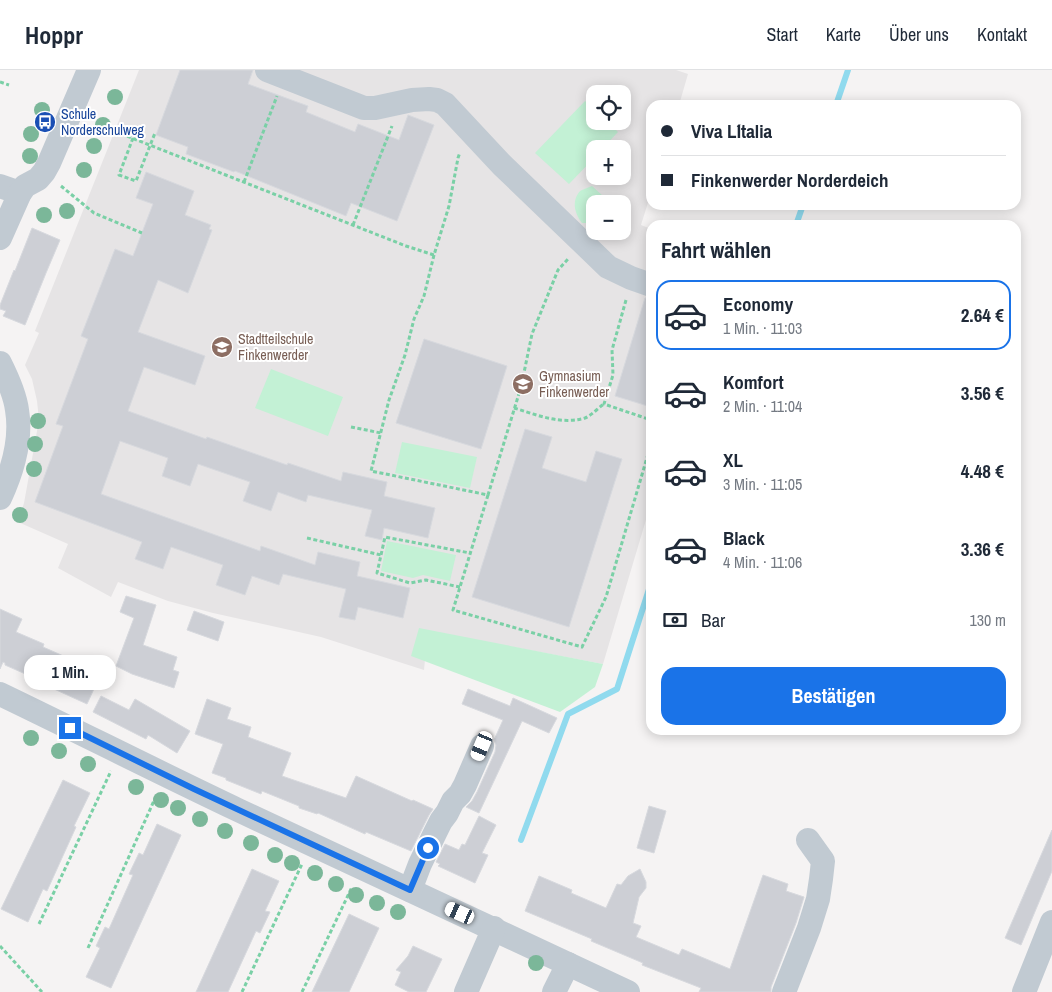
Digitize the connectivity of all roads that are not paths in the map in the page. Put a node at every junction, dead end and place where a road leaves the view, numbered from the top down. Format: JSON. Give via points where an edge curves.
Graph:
{"nodes":[{"id":1,"x":89,"y":70,"type":"edge"},
{"id":2,"x":275,"y":73,"type":"edge"},
{"id":3,"x":10,"y":189,"type":"edge"},
{"id":4,"x":0,"y":238,"type":"edge"},
{"id":5,"x":641,"y":282,"type":"edge"},
{"id":6,"x":0,"y":363,"type":"edge"},
{"id":7,"x":0,"y":498,"type":"edge"},
{"id":8,"x":0,"y":694,"type":"edge"},
{"id":9,"x":482,"y":746,"type":"dead end"},
{"id":10,"x":808,"y":840,"type":"dead end"},
{"id":11,"x":410,"y":890,"type":"junction"},
{"id":12,"x":1052,"y":922,"type":"edge"},
{"id":13,"x":494,"y":928,"type":"junction"},
{"id":14,"x":568,"y":964,"type":"junction"},
{"id":15,"x":466,"y":992,"type":"edge"},
{"id":16,"x":554,"y":992,"type":"edge"},
{"id":17,"x":628,"y":992,"type":"edge"},
{"id":18,"x":784,"y":992,"type":"edge"},
{"id":19,"x":1024,"y":992,"type":"edge"}],
"edges":[{"from":1,"to":3,"type":"street","via":[[44,172],[25,186]]},
{"from":2,"to":5,"type":"street","via":[[364,108],[412,100],[438,100],[608,267]]},
{"from":3,"to":4,"type":"street"},
{"from":6,"to":7,"type":"street","via":[[17,410],[18,430],[16,451]]},
{"from":8,"to":11,"type":"street"},
{"from":9,"to":11,"type":"street","via":[[465,785],[435,833]]},
{"from":10,"to":18,"type":"street","via":[[823,861],[818,899]]},
{"from":11,"to":13,"type":"street"},
{"from":12,"to":19,"type":"street"},
{"from":13,"to":14,"type":"street"},
{"from":13,"to":15,"type":"street"},
{"from":14,"to":16,"type":"street"},
{"from":14,"to":17,"type":"street"}]}
